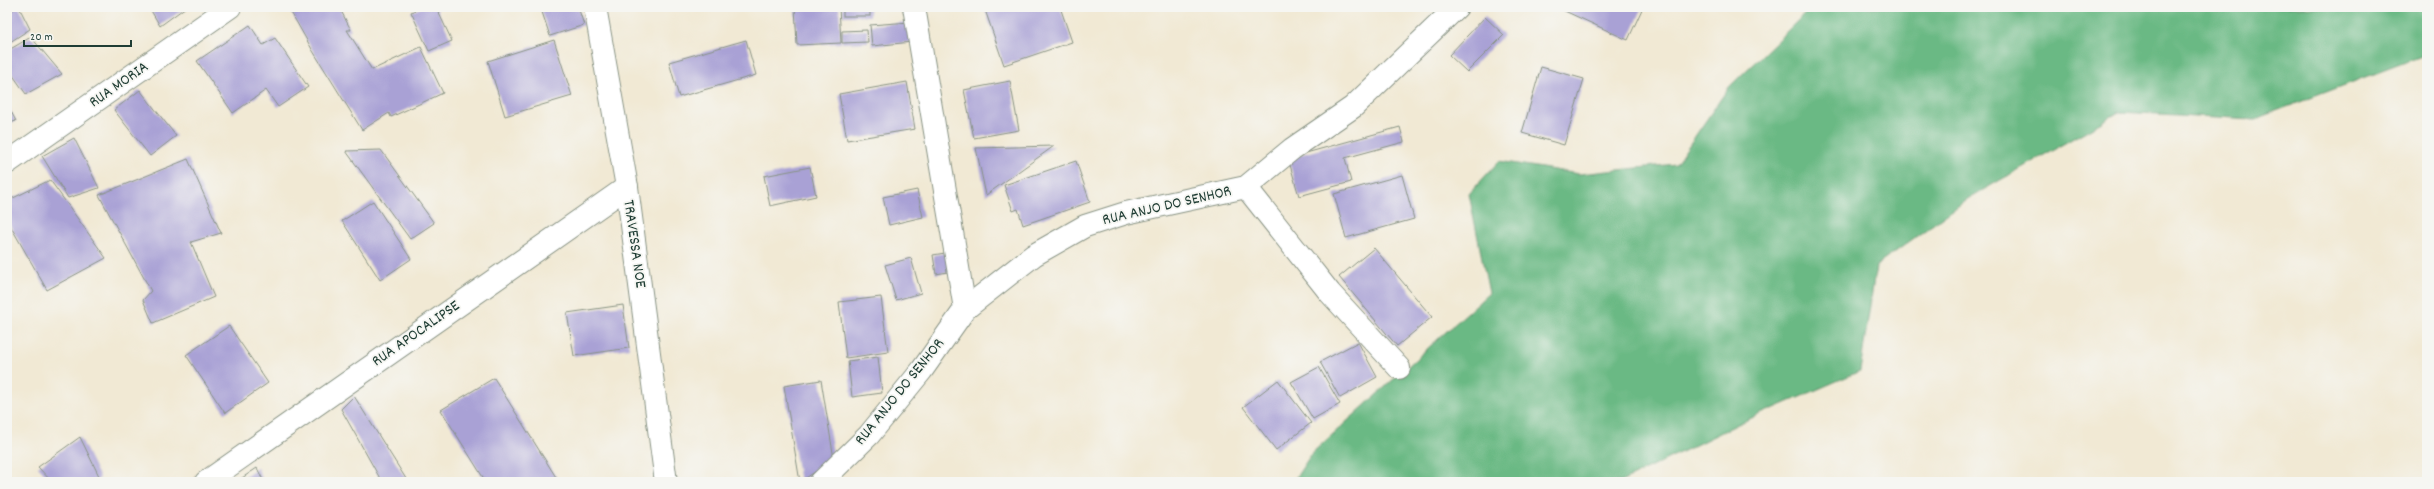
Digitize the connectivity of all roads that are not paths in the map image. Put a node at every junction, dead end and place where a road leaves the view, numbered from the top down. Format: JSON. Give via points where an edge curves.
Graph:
{"nodes":[{"id":1,"x":230,"y":7,"type":"edge"},
{"id":2,"x":595,"y":7,"type":"edge"},
{"id":3,"x":914,"y":7,"type":"edge"},
{"id":4,"x":1457,"y":7,"type":"edge"},
{"id":5,"x":7,"y":163,"type":"edge"},
{"id":6,"x":627,"y":187,"type":"junction"},
{"id":7,"x":1246,"y":187,"type":"junction"},
{"id":8,"x":965,"y":309,"type":"junction"},
{"id":9,"x":1399,"y":368,"type":"dead end"},
{"id":10,"x":206,"y":482,"type":"edge"},
{"id":11,"x":666,"y":482,"type":"edge"},
{"id":12,"x":821,"y":482,"type":"edge"}],
"edges":[{"from":1,"to":5,"type":"street","name":"RUA MORIA"},
{"from":2,"to":6,"type":"street","name":"TRAVESSA NOE"},
{"from":3,"to":8,"type":"street"},
{"from":4,"to":7,"type":"street","name":"RUA ANJO DO SENHOR","via":[[1353,107],[1292,149]]},
{"from":6,"to":10,"type":"street","name":"RUA APOCALIPSE"},
{"from":6,"to":11,"type":"street","name":"TRAVESSA NOE"},
{"from":7,"to":8,"type":"street","name":"RUA ANJO DO SENHOR","via":[[1126,213],[1085,226],[1034,255]]},
{"from":7,"to":9,"type":"street","via":[[1330,293]]},
{"from":8,"to":12,"type":"street","name":"RUA ANJO DO SENHOR","via":[[922,370],[869,435]]}]}
